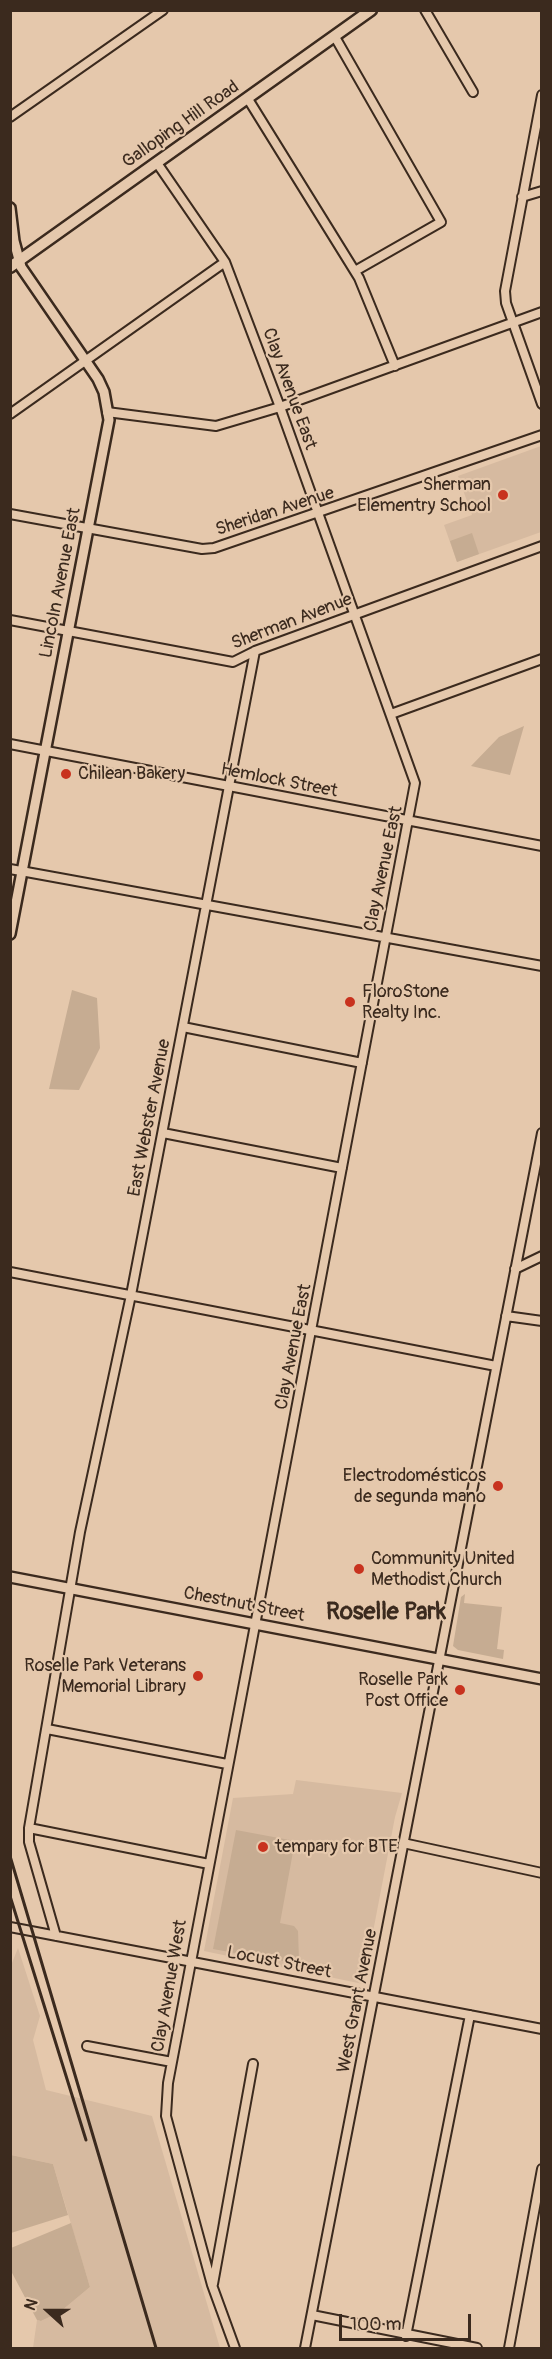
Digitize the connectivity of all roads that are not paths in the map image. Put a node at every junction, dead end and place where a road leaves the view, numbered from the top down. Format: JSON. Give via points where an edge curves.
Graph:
{"nodes":[{"id":1,"x":163,"y":10,"type":"edge"},
{"id":2,"x":371,"y":10,"type":"edge"},
{"id":3,"x":425,"y":10,"type":"edge"},
{"id":4,"x":334,"y":37,"type":"junction"},
{"id":5,"x":473,"y":92,"type":"dead end"},
{"id":6,"x":542,"y":95,"type":"edge"},
{"id":7,"x":248,"y":99,"type":"junction"},
{"id":8,"x":10,"y":117,"type":"edge"},
{"id":9,"x":157,"y":163,"type":"junction"},
{"id":10,"x":542,"y":191,"type":"edge"},
{"id":11,"x":522,"y":197,"type":"junction"},
{"id":12,"x":10,"y":208,"type":"edge"},
{"id":13,"x":225,"y":262,"type":"junction"},
{"id":14,"x":15,"y":264,"type":"edge"},
{"id":15,"x":355,"y":271,"type":"junction"},
{"id":16,"x":542,"y":312,"type":"edge"},
{"id":17,"x":513,"y":323,"type":"junction"},
{"id":18,"x":85,"y":360,"type":"junction"},
{"id":19,"x":395,"y":366,"type":"junction"},
{"id":20,"x":542,"y":404,"type":"edge"},
{"id":21,"x":280,"y":407,"type":"junction"},
{"id":22,"x":107,"y":412,"type":"junction"},
{"id":23,"x":10,"y":414,"type":"edge"},
{"id":24,"x":542,"y":435,"type":"edge"},
{"id":25,"x":10,"y":514,"type":"edge"},
{"id":26,"x":319,"y":514,"type":"junction"},
{"id":27,"x":88,"y":529,"type":"junction"},
{"id":28,"x":542,"y":546,"type":"edge"},
{"id":29,"x":355,"y":614,"type":"junction"},
{"id":30,"x":10,"y":620,"type":"edge"},
{"id":31,"x":68,"y":632,"type":"junction"},
{"id":32,"x":255,"y":651,"type":"junction"},
{"id":33,"x":542,"y":659,"type":"edge"},
{"id":34,"x":391,"y":714,"type":"junction"},
{"id":35,"x":10,"y":744,"type":"edge"},
{"id":36,"x":46,"y":750,"type":"junction"},
{"id":37,"x":230,"y":787,"type":"junction"},
{"id":38,"x":409,"y":822,"type":"junction"},
{"id":39,"x":542,"y":846,"type":"edge"},
{"id":40,"x":10,"y":869,"type":"edge"},
{"id":41,"x":22,"y":871,"type":"junction"},
{"id":42,"x":207,"y":905,"type":"junction"},
{"id":43,"x":10,"y":934,"type":"edge"},
{"id":44,"x":386,"y":938,"type":"junction"},
{"id":45,"x":542,"y":966,"type":"edge"},
{"id":46,"x":183,"y":1027,"type":"junction"},
{"id":47,"x":362,"y":1062,"type":"junction"},
{"id":48,"x":542,"y":1132,"type":"edge"},
{"id":49,"x":163,"y":1133,"type":"junction"},
{"id":50,"x":342,"y":1168,"type":"junction"},
{"id":51,"x":542,"y":1256,"type":"edge"},
{"id":52,"x":515,"y":1269,"type":"junction"},
{"id":53,"x":10,"y":1272,"type":"edge"},
{"id":54,"x":131,"y":1295,"type":"junction"},
{"id":55,"x":506,"y":1316,"type":"junction"},
{"id":56,"x":542,"y":1321,"type":"edge"},
{"id":57,"x":312,"y":1330,"type":"junction"},
{"id":58,"x":496,"y":1366,"type":"junction"},
{"id":59,"x":10,"y":1577,"type":"edge"},
{"id":60,"x":72,"y":1589,"type":"junction"},
{"id":61,"x":257,"y":1624,"type":"junction"},
{"id":62,"x":439,"y":1659,"type":"junction"},
{"id":63,"x":542,"y":1679,"type":"edge"},
{"id":64,"x":47,"y":1729,"type":"junction"},
{"id":65,"x":227,"y":1764,"type":"junction"},
{"id":66,"x":29,"y":1828,"type":"junction"},
{"id":67,"x":404,"y":1843,"type":"junction"},
{"id":68,"x":209,"y":1864,"type":"junction"},
{"id":69,"x":542,"y":1873,"type":"edge"},
{"id":70,"x":10,"y":1928,"type":"edge"},
{"id":71,"x":56,"y":1936,"type":"junction"},
{"id":72,"x":189,"y":1961,"type":"junction"},
{"id":73,"x":374,"y":1996,"type":"junction"},
{"id":74,"x":470,"y":2015,"type":"junction"},
{"id":75,"x":542,"y":2029,"type":"edge"},
{"id":76,"x":87,"y":2046,"type":"dead end"},
{"id":77,"x":172,"y":2062,"type":"junction"},
{"id":78,"x":253,"y":2064,"type":"dead end"},
{"id":79,"x":542,"y":2169,"type":"edge"},
{"id":80,"x":212,"y":2285,"type":"junction"},
{"id":81,"x":312,"y":2315,"type":"junction"},
{"id":82,"x":406,"y":2336,"type":"junction"},
{"id":83,"x":235,"y":2349,"type":"edge"},
{"id":84,"x":305,"y":2349,"type":"edge"},
{"id":85,"x":477,"y":2349,"type":"edge"},
{"id":86,"x":509,"y":2349,"type":"edge"}],
"edges":[{"from":1,"to":8,"type":"street"},
{"from":2,"to":4,"type":"main road","name":"Galloping Hill Road"},
{"from":3,"to":5,"type":"street"},
{"from":4,"to":7,"type":"main road","name":"Galloping Hill Road"},
{"from":4,"to":15,"type":"street","via":[[441,222]]},
{"from":6,"to":11,"type":"street"},
{"from":7,"to":9,"type":"main road","name":"Galloping Hill Road"},
{"from":7,"to":15,"type":"street"},
{"from":9,"to":13,"type":"street","name":"Clay Avenue East"},
{"from":9,"to":14,"type":"main road","name":"Galloping Hill Road"},
{"from":10,"to":11,"type":"street"},
{"from":11,"to":17,"type":"street","via":[[505,291]]},
{"from":12,"to":14,"type":"street"},
{"from":13,"to":18,"type":"street"},
{"from":13,"to":21,"type":"street","name":"Clay Avenue East"},
{"from":14,"to":18,"type":"street","name":"Lincoln Avenue East"},
{"from":15,"to":19,"type":"street"},
{"from":16,"to":17,"type":"street"},
{"from":17,"to":19,"type":"street"},
{"from":17,"to":20,"type":"street"},
{"from":18,"to":22,"type":"street","name":"Lincoln Avenue East","via":[[104,392]]},
{"from":18,"to":23,"type":"street"},
{"from":19,"to":21,"type":"street"},
{"from":21,"to":22,"type":"street","via":[[216,426]]},
{"from":21,"to":26,"type":"street","name":"Clay Avenue East"},
{"from":22,"to":27,"type":"street","name":"Lincoln Avenue East","via":[[109,420]]},
{"from":24,"to":26,"type":"street","name":"Sheridan Avenue"},
{"from":25,"to":27,"type":"street","name":"Sheridan Avenue"},
{"from":26,"to":27,"type":"street","name":"Sheridan Avenue","via":[[231,544],[202,549]]},
{"from":26,"to":29,"type":"street","name":"Clay Avenue East"},
{"from":27,"to":31,"type":"street","name":"Lincoln Avenue East"},
{"from":28,"to":29,"type":"street","name":"Sherman Avenue"},
{"from":29,"to":32,"type":"street","name":"Sherman Avenue"},
{"from":29,"to":34,"type":"street","name":"Clay Avenue East"},
{"from":30,"to":31,"type":"street","name":"Sherman Avenue"},
{"from":31,"to":32,"type":"street","name":"Sherman Avenue","via":[[233,662]]},
{"from":31,"to":36,"type":"street","name":"Lincoln Avenue East"},
{"from":32,"to":37,"type":"street","name":"East Webster Avenue"},
{"from":33,"to":34,"type":"street"},
{"from":34,"to":38,"type":"street","name":"Clay Avenue East","via":[[415,783]]},
{"from":35,"to":36,"type":"street","name":"Hemlock Street"},
{"from":36,"to":37,"type":"street","name":"Hemlock Street"},
{"from":36,"to":41,"type":"street","name":"Lincoln Avenue East"},
{"from":37,"to":38,"type":"street","name":"Hemlock Street"},
{"from":37,"to":42,"type":"street","name":"East Webster Avenue"},
{"from":38,"to":39,"type":"street","name":"Hemlock Street"},
{"from":38,"to":44,"type":"street","name":"Clay Avenue East"},
{"from":40,"to":41,"type":"street"},
{"from":41,"to":42,"type":"street"},
{"from":41,"to":43,"type":"street","name":"Lincoln Avenue East"},
{"from":42,"to":44,"type":"street"},
{"from":42,"to":46,"type":"street","name":"East Webster Avenue"},
{"from":44,"to":45,"type":"street"},
{"from":44,"to":47,"type":"street","name":"Clay Avenue East"},
{"from":46,"to":47,"type":"street"},
{"from":46,"to":49,"type":"street","name":"East Webster Avenue"},
{"from":47,"to":50,"type":"street","name":"Clay Avenue East"},
{"from":48,"to":52,"type":"street","name":"West Grant Avenue"},
{"from":49,"to":50,"type":"street"},
{"from":49,"to":54,"type":"street","name":"East Webster Avenue"},
{"from":50,"to":57,"type":"street","name":"Clay Avenue East"},
{"from":51,"to":52,"type":"street"},
{"from":52,"to":55,"type":"street","name":"West Grant Avenue"},
{"from":53,"to":54,"type":"street"},
{"from":54,"to":57,"type":"street"},
{"from":54,"to":60,"type":"street","name":"East Webster Avenue","via":[[80,1532]]},
{"from":55,"to":56,"type":"street"},
{"from":55,"to":58,"type":"street","name":"West Grant Avenue"},
{"from":57,"to":58,"type":"street"},
{"from":57,"to":61,"type":"street","name":"Clay Avenue East"},
{"from":58,"to":62,"type":"street","name":"West Grant Avenue"},
{"from":59,"to":60,"type":"street","name":"Chestnut Street"},
{"from":60,"to":61,"type":"street","name":"Chestnut Street"},
{"from":60,"to":64,"type":"street","name":"East Webster Avenue"},
{"from":61,"to":62,"type":"street","name":"Chestnut Street"},
{"from":61,"to":65,"type":"street","name":"Clay Avenue West"},
{"from":62,"to":63,"type":"street","name":"Chestnut Street"},
{"from":62,"to":67,"type":"street","name":"West Grant Avenue"},
{"from":64,"to":65,"type":"street"},
{"from":64,"to":66,"type":"street","name":"East Webster Avenue"},
{"from":65,"to":68,"type":"street","name":"Clay Avenue West"},
{"from":66,"to":68,"type":"street"},
{"from":66,"to":71,"type":"street","name":"East Webster Avenue","via":[[29,1842]]},
{"from":67,"to":69,"type":"street"},
{"from":67,"to":73,"type":"street","name":"West Grant Avenue"},
{"from":68,"to":72,"type":"street","name":"Clay Avenue West"},
{"from":70,"to":71,"type":"street","name":"Locust Street"},
{"from":71,"to":72,"type":"street","name":"Locust Street"},
{"from":72,"to":73,"type":"street","name":"Locust Street"},
{"from":72,"to":77,"type":"street","name":"Clay Avenue West"},
{"from":73,"to":74,"type":"street","name":"Locust Street"},
{"from":73,"to":81,"type":"street","name":"West Grant Avenue"},
{"from":74,"to":75,"type":"street","name":"Locust Street"},
{"from":74,"to":82,"type":"street"},
{"from":76,"to":77,"type":"street"},
{"from":77,"to":80,"type":"street","name":"Clay Avenue West","via":[[166,2116]]},
{"from":78,"to":80,"type":"street"},
{"from":79,"to":86,"type":"street"},
{"from":80,"to":83,"type":"street","name":"Clay Avenue West"},
{"from":81,"to":82,"type":"street"},
{"from":81,"to":84,"type":"street","name":"West Grant Avenue"},
{"from":82,"to":85,"type":"street"}]}
